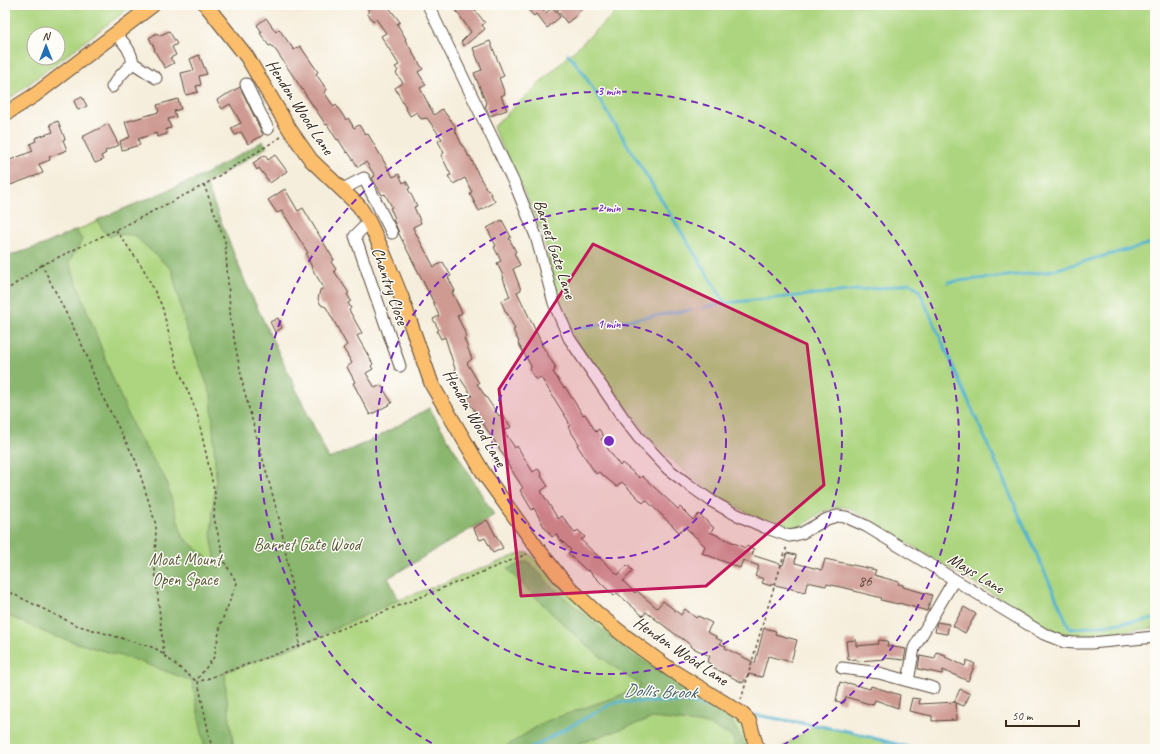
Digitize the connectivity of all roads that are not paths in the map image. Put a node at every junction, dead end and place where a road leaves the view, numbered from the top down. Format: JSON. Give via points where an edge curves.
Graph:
{"nodes":[{"id":1,"x":152,"y":5,"type":"edge"},
{"id":2,"x":206,"y":5,"type":"edge"},
{"id":3,"x":428,"y":5,"type":"edge"},
{"id":4,"x":116,"y":34,"type":"junction"},
{"id":5,"x":133,"y":63,"type":"junction"},
{"id":6,"x":156,"y":78,"type":"dead end"},
{"id":7,"x":246,"y":84,"type":"dead end"},
{"id":8,"x":112,"y":87,"type":"dead end"},
{"id":9,"x":271,"y":96,"type":"junction"},
{"id":10,"x":256,"y":104,"type":"junction"},
{"id":11,"x":5,"y":114,"type":"edge"},
{"id":12,"x":268,"y":129,"type":"dead end"},
{"id":13,"x":341,"y":190,"type":"junction"},
{"id":14,"x":369,"y":222,"type":"junction"},
{"id":15,"x":392,"y":233,"type":"dead end"},
{"id":16,"x":400,"y":366,"type":"dead end"},
{"id":17,"x":789,"y":536,"type":"joint"},
{"id":18,"x":954,"y":580,"type":"junction"},
{"id":19,"x":1155,"y":637,"type":"edge"},
{"id":20,"x":842,"y":668,"type":"dead end"},
{"id":21,"x":908,"y":680,"type":"junction"},
{"id":22,"x":934,"y":688,"type":"dead end"},
{"id":23,"x":757,"y":749,"type":"edge"}],
"edges":[{"from":1,"to":4,"type":"main road"},
{"from":2,"to":9,"type":"main road","name":"Hendon Wood Lane","via":[[247,57]]},
{"from":3,"to":17,"type":"street","name":"Barnet Gate Lane","via":[[531,222],[554,303],[569,338],[622,416],[668,469],[695,490],[731,512]]},
{"from":4,"to":5,"type":"street","via":[[129,50]]},
{"from":4,"to":11,"type":"main road","via":[[35,95]]},
{"from":5,"to":6,"type":"street"},
{"from":5,"to":8,"type":"street"},
{"from":7,"to":10,"type":"street"},
{"from":9,"to":10,"type":"street"},
{"from":9,"to":13,"type":"main road","name":"Hendon Wood Lane","via":[[310,160]]},
{"from":10,"to":12,"type":"street"},
{"from":13,"to":14,"type":"main road","name":"Hendon Wood Lane","via":[[359,206]]},
{"from":13,"to":15,"type":"street","name":"Chantry Close","via":[[364,178]]},
{"from":14,"to":16,"type":"street","name":"Chantry Close","via":[[355,236]]},
{"from":14,"to":23,"type":"main road","name":"Hendon Wood Lane","via":[[401,296],[432,385],[484,474],[538,549],[570,588],[626,637],[671,670],[741,713],[749,721]]},
{"from":17,"to":18,"type":"street","name":"Mays Lane","via":[[802,533],[832,517],[846,517],[866,526]]},
{"from":18,"to":19,"type":"street","name":"Mays Lane","via":[[1044,634],[1064,642],[1091,643]]},
{"from":18,"to":21,"type":"street","via":[[914,648]]},
{"from":20,"to":21,"type":"street"},
{"from":21,"to":22,"type":"street"}]}
